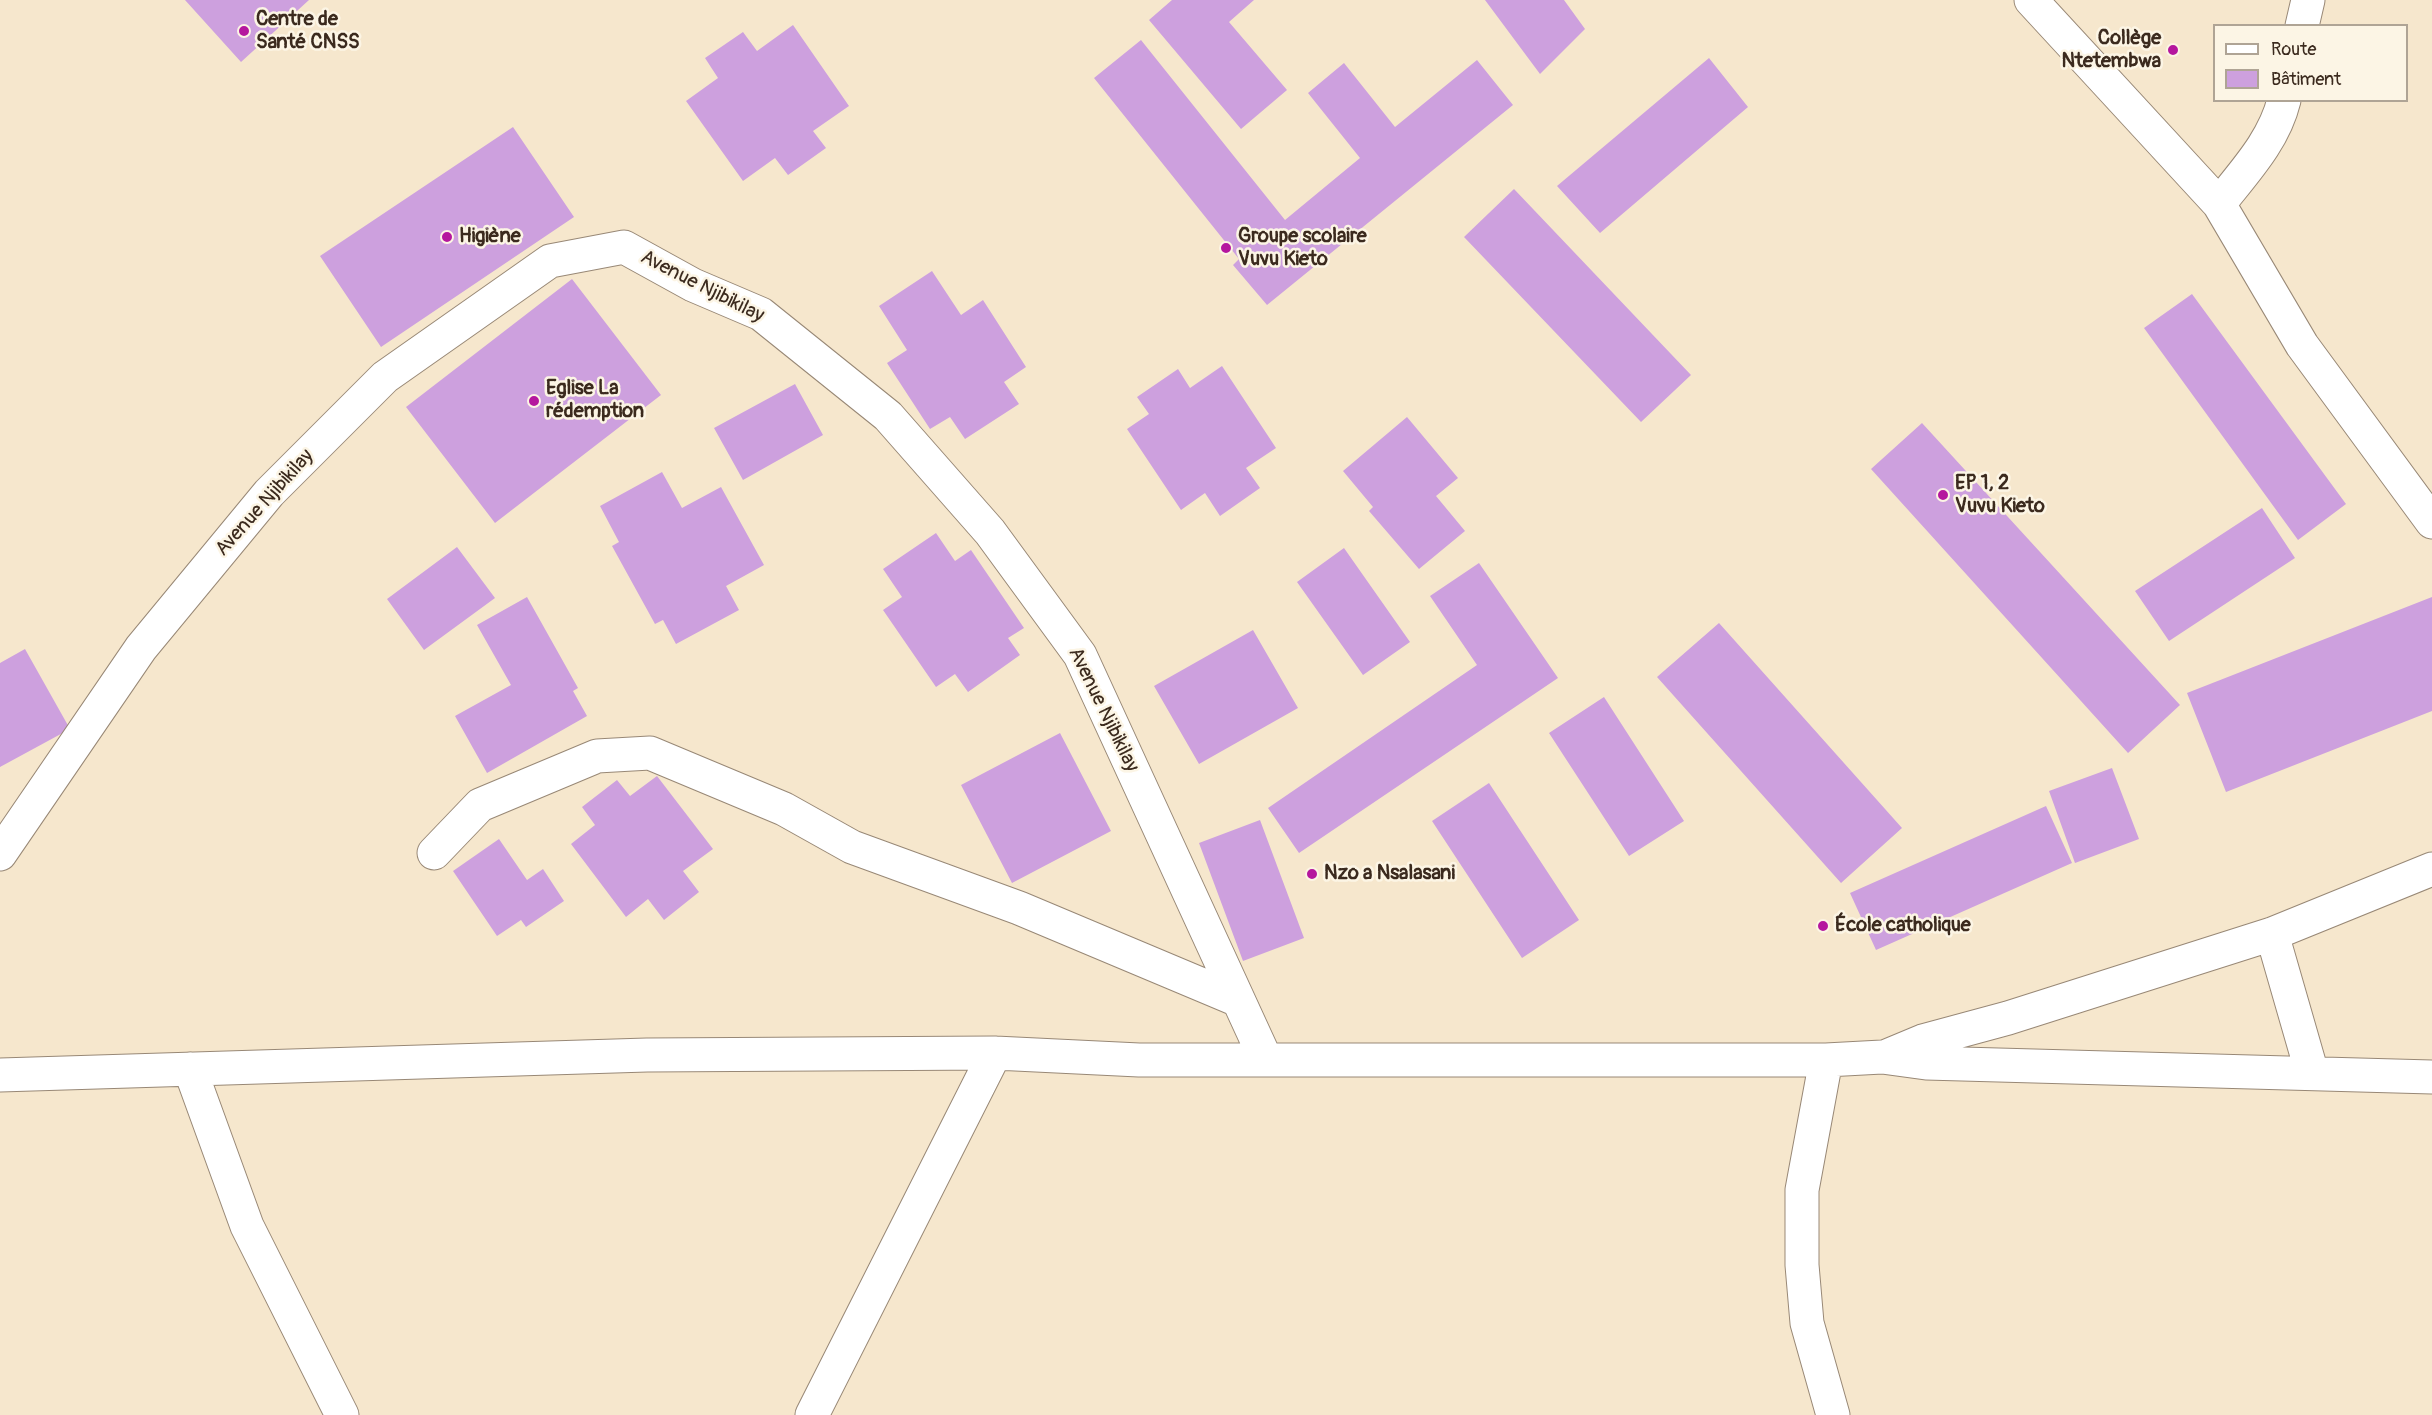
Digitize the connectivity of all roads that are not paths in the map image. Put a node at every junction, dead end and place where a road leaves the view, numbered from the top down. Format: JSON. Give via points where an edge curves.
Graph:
{"nodes":[{"id":1,"x":2031,"y":0,"type":"edge"},
{"id":2,"x":2308,"y":0,"type":"edge"},
{"id":3,"x":2302,"y":24,"type":"edge"},
{"id":4,"x":2284,"y":102,"type":"edge"},
{"id":5,"x":2219,"y":204,"type":"junction"},
{"id":6,"x":2432,"y":522,"type":"edge"},
{"id":7,"x":434,"y":853,"type":"dead end"},
{"id":8,"x":0,"y":854,"type":"edge"},
{"id":9,"x":2432,"y":869,"type":"edge"},
{"id":10,"x":2271,"y":934,"type":"junction"},
{"id":11,"x":1238,"y":1000,"type":"junction"},
{"id":12,"x":995,"y":1053,"type":"junction"},
{"id":13,"x":1882,"y":1058,"type":"junction"},
{"id":14,"x":1266,"y":1060,"type":"junction"},
{"id":15,"x":1826,"y":1060,"type":"junction"},
{"id":16,"x":190,"y":1069,"type":"junction"},
{"id":17,"x":2313,"y":1072,"type":"junction"},
{"id":18,"x":0,"y":1075,"type":"edge"},
{"id":19,"x":2432,"y":1077,"type":"edge"},
{"id":20,"x":1831,"y":1413,"type":"edge"},
{"id":21,"x":342,"y":1415,"type":"edge"},
{"id":22,"x":812,"y":1415,"type":"edge"}],
"edges":[{"from":1,"to":5,"type":"street"},
{"from":2,"to":3,"type":"street"},
{"from":4,"to":5,"type":"street","via":[[2279,121],[2256,158]]},
{"from":5,"to":6,"type":"street","via":[[2302,345]]},
{"from":7,"to":11,"type":"street","via":[[480,804],[597,756],[650,753],[784,809],[852,848],[1018,908]]},
{"from":8,"to":11,"type":"street","name":"Avenue Njibikilay","via":[[141,648],[269,493],[385,377],[550,261],[624,247],[693,285],[761,314],[888,416],[990,532],[1080,655]]},
{"from":9,"to":10,"type":"street"},
{"from":10,"to":13,"type":"street","via":[[1923,1041]]},
{"from":10,"to":17,"type":"street"},
{"from":11,"to":14,"type":"street","name":"Avenue Njibikilay"},
{"from":12,"to":14,"type":"street","via":[[1139,1060]]},
{"from":12,"to":16,"type":"street","via":[[647,1055]]},
{"from":12,"to":22,"type":"street"},
{"from":13,"to":15,"type":"street"},
{"from":13,"to":17,"type":"street","via":[[1926,1063]]},
{"from":14,"to":15,"type":"street"},
{"from":15,"to":20,"type":"street","via":[[1802,1190],[1802,1266],[1807,1323]]},
{"from":16,"to":18,"type":"street"},
{"from":16,"to":21,"type":"street","via":[[247,1226]]},
{"from":17,"to":19,"type":"street"}]}
